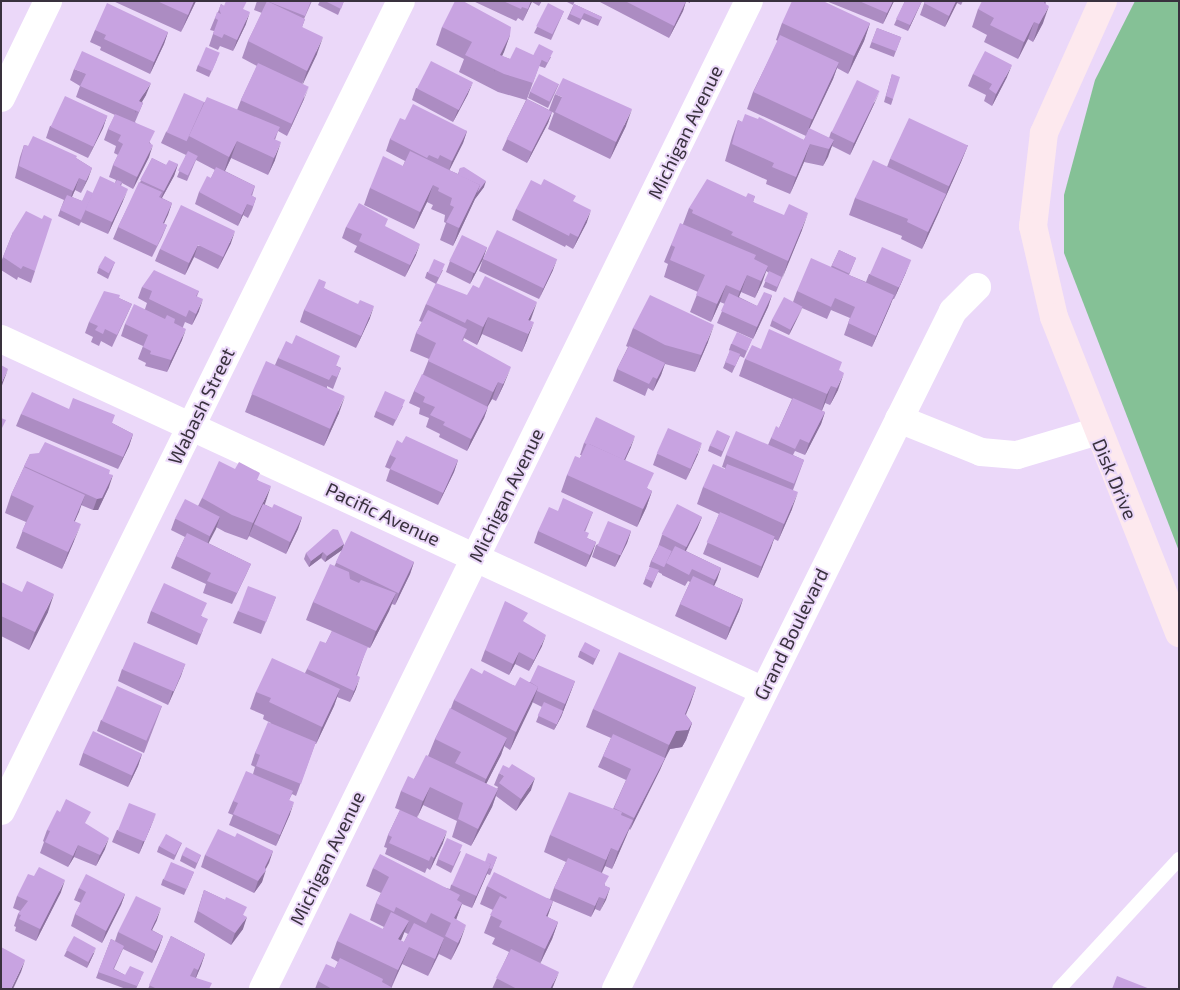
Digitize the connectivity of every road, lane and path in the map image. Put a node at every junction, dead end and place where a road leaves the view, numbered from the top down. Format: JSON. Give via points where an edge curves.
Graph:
{"nodes":[{"id":1,"x":48,"y":1,"type":"edge"},
{"id":2,"x":401,"y":1,"type":"edge"},
{"id":3,"x":749,"y":1,"type":"edge"},
{"id":4,"x":1103,"y":1,"type":"edge"},
{"id":5,"x":1,"y":98,"type":"edge"},
{"id":6,"x":977,"y":287,"type":"dead end"},
{"id":7,"x":1,"y":339,"type":"edge"},
{"id":8,"x":899,"y":419,"type":"junction"},
{"id":9,"x":192,"y":426,"type":"junction"},
{"id":10,"x":1098,"y":431,"type":"junction"},
{"id":11,"x":476,"y":557,"type":"junction"},
{"id":12,"x":1179,"y":633,"type":"edge"},
{"id":13,"x":764,"y":690,"type":"junction"},
{"id":14,"x":1,"y":811,"type":"edge"},
{"id":15,"x":1178,"y":858,"type":"edge"},
{"id":16,"x":263,"y":989,"type":"edge"},
{"id":17,"x":616,"y":989,"type":"edge"},
{"id":18,"x":1059,"y":989,"type":"edge"}],
"edges":[{"from":1,"to":5,"type":"street"},
{"from":2,"to":9,"type":"street","name":"Wabash Street"},
{"from":3,"to":11,"type":"street","name":"Michigan Avenue"},
{"from":4,"to":10,"type":"street","via":[[1044,133],[1034,226],[1054,317]]},
{"from":6,"to":8,"type":"street","name":"Grand Boulevard","via":[[953,311]]},
{"from":7,"to":9,"type":"street","name":"Pacific Avenue"},
{"from":8,"to":10,"type":"street","name":"Disk Drive","via":[[981,452],[1017,455]]},
{"from":8,"to":13,"type":"street","name":"Grand Boulevard"},
{"from":9,"to":11,"type":"street","name":"Pacific Avenue"},
{"from":9,"to":14,"type":"street","name":"Wabash Street"},
{"from":10,"to":12,"type":"street","name":"Disk Drive"},
{"from":11,"to":13,"type":"street","name":"Pacific Avenue"},
{"from":11,"to":16,"type":"street","name":"Michigan Avenue"},
{"from":13,"to":17,"type":"street","name":"Grand Boulevard"},
{"from":15,"to":18,"type":"lane"}]}
